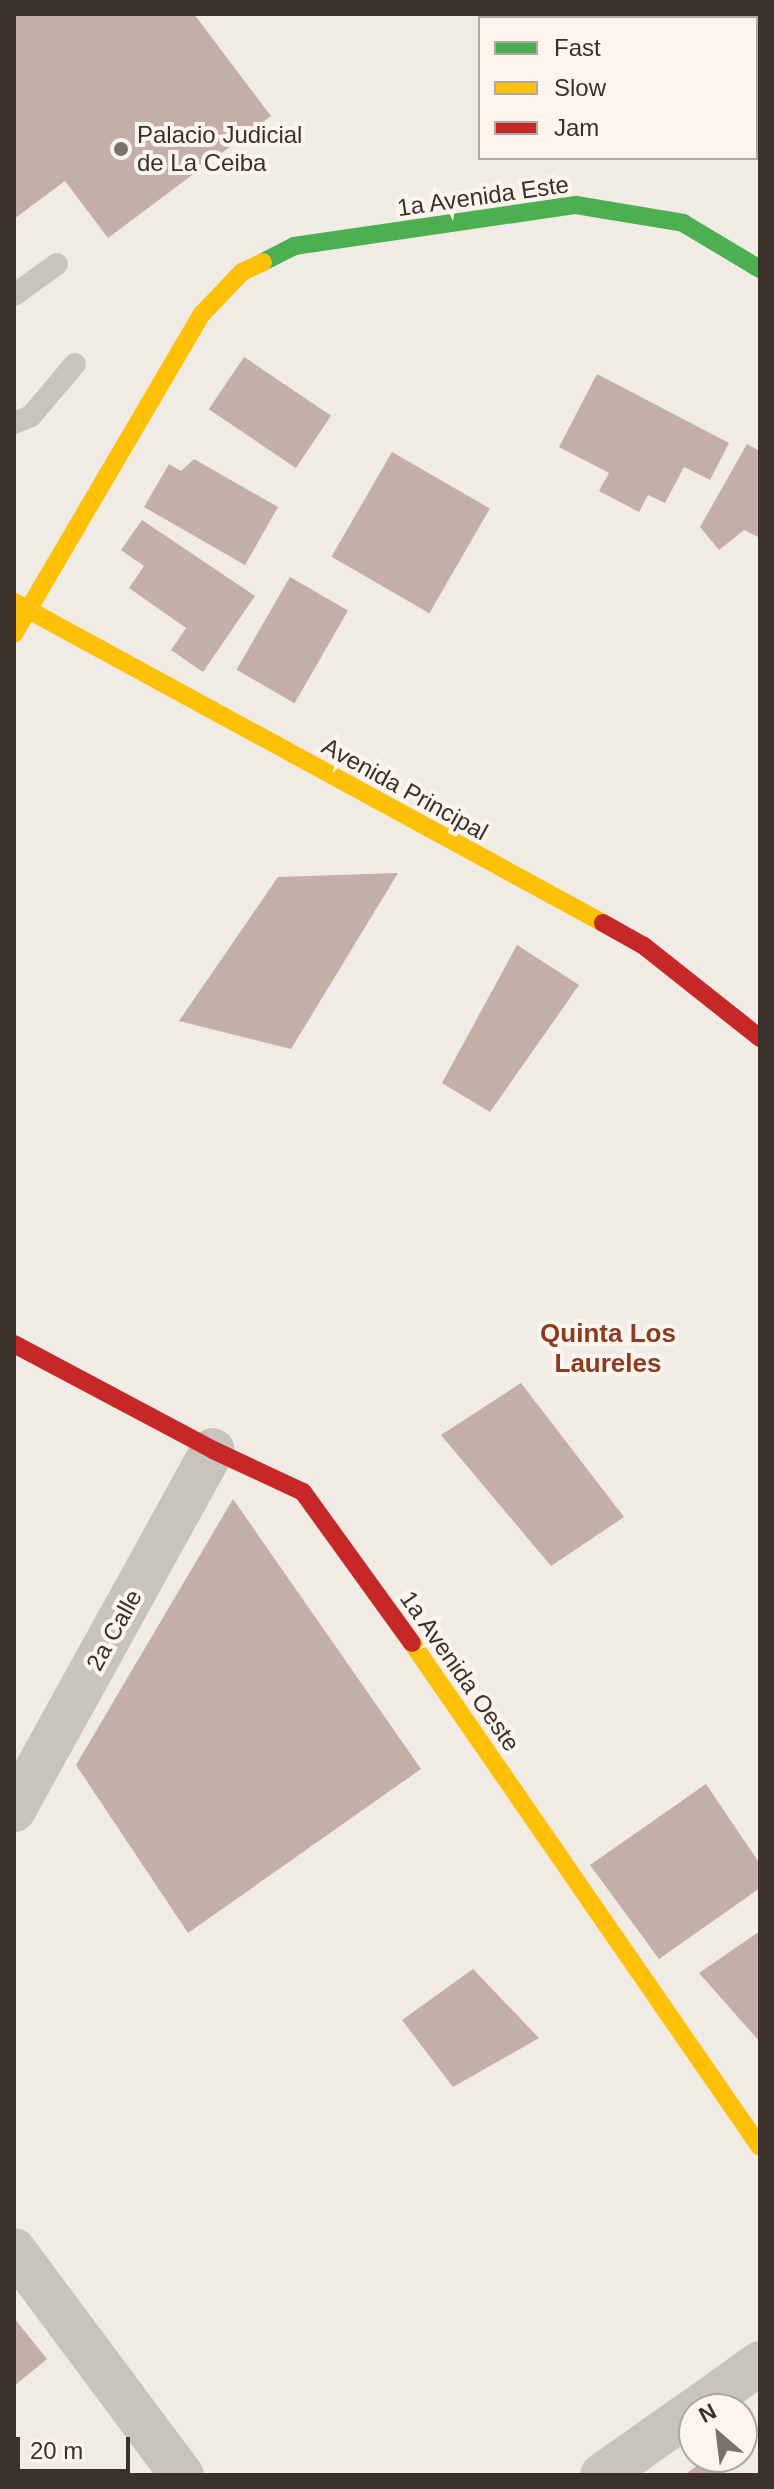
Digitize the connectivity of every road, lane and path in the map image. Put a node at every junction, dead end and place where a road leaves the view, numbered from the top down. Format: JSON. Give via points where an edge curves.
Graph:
{"nodes":[{"id":1,"x":57,"y":264,"type":"dead end"},
{"id":2,"x":760,"y":269,"type":"edge"},
{"id":3,"x":14,"y":295,"type":"edge"},
{"id":4,"x":75,"y":364,"type":"dead end"},
{"id":5,"x":14,"y":423,"type":"edge"},
{"id":6,"x":21,"y":606,"type":"edge"},
{"id":7,"x":14,"y":634,"type":"edge"},
{"id":8,"x":760,"y":1038,"type":"edge"},
{"id":9,"x":14,"y":1344,"type":"edge"},
{"id":10,"x":213,"y":1450,"type":"junction"},
{"id":11,"x":14,"y":1810,"type":"edge"},
{"id":12,"x":760,"y":2147,"type":"edge"},
{"id":13,"x":14,"y":2250,"type":"edge"},
{"id":14,"x":760,"y":2363,"type":"edge"},
{"id":15,"x":719,"y":2393,"type":"edge"},
{"id":16,"x":678,"y":2422,"type":"edge"},
{"id":17,"x":182,"y":2475,"type":"edge"},
{"id":18,"x":602,"y":2475,"type":"edge"}],
"edges":[{"from":1,"to":3,"type":"lane"},
{"from":2,"to":6,"type":"street","name":"1a Avenida Este","via":[[683,223],[576,205],[294,246],[242,272],[202,314]]},
{"from":4,"to":5,"type":"lane","via":[[31,416]]},
{"from":6,"to":7,"type":"street","name":"1a Avenida Este"},
{"from":6,"to":8,"type":"street","name":"Avenida Principal","via":[[644,946]]},
{"from":9,"to":10,"type":"street","name":"1a Avenida Oeste"},
{"from":10,"to":11,"type":"street","name":"2a Calle"},
{"from":10,"to":12,"type":"street","name":"1a Avenida Oeste","via":[[303,1492]]},
{"from":13,"to":17,"type":"street"},
{"from":14,"to":15,"type":"street"},
{"from":16,"to":18,"type":"street"}]}
